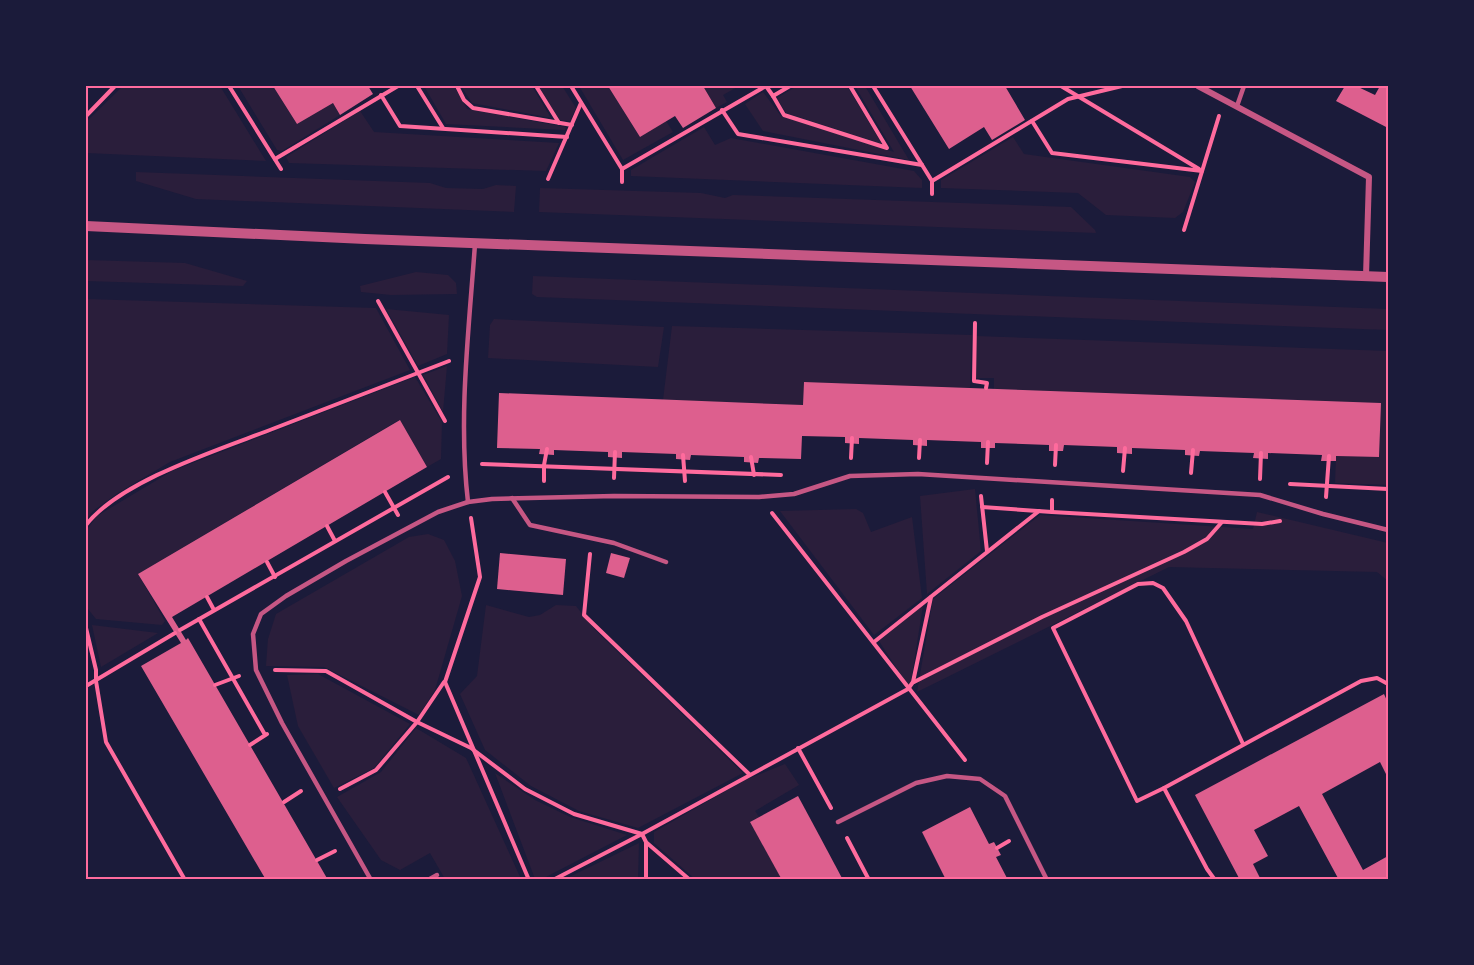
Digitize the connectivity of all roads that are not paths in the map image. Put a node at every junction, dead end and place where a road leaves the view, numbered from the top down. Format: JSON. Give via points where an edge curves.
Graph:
{"nodes":[{"id":1,"x":1198,"y":86,"type":"edge"},
{"id":2,"x":1244,"y":86,"type":"edge"},
{"id":3,"x":1237,"y":106,"type":"junction"},
{"id":4,"x":86,"y":226,"type":"edge"},
{"id":5,"x":475,"y":241,"type":"junction"},
{"id":6,"x":1366,"y":276,"type":"junction"},
{"id":7,"x":1389,"y":277,"type":"edge"},
{"id":8,"x":512,"y":498,"type":"junction"},
{"id":9,"x":468,"y":502,"type":"junction"},
{"id":10,"x":1389,"y":530,"type":"edge"},
{"id":11,"x":666,"y":562,"type":"dead end"},
{"id":12,"x":838,"y":822,"type":"road end"},
{"id":13,"x":437,"y":875,"type":"dead end"},
{"id":14,"x":371,"y":879,"type":"edge"},
{"id":15,"x":428,"y":879,"type":"edge"},
{"id":16,"x":1047,"y":879,"type":"edge"}],
"edges":[{"from":1,"to":3,"type":"street"},
{"from":2,"to":3,"type":"lane"},
{"from":3,"to":6,"type":"street","via":[[1369,177]]},
{"from":4,"to":5,"type":"street"},
{"from":5,"to":6,"type":"street"},
{"from":5,"to":9,"type":"lane","via":[[464,455]]},
{"from":6,"to":7,"type":"street"},
{"from":8,"to":9,"type":"lane"},
{"from":8,"to":10,"type":"lane","via":[[759,497],[794,494],[850,476],[918,474],[1260,495]]},
{"from":8,"to":11,"type":"lane","via":[[530,525],[614,543]]},
{"from":9,"to":14,"type":"lane","via":[[438,512],[296,590],[261,614],[253,634],[256,670]]},
{"from":12,"to":16,"type":"lane","via":[[916,783],[947,776],[980,779],[1005,796]]},
{"from":13,"to":15,"type":"lane"}]}
